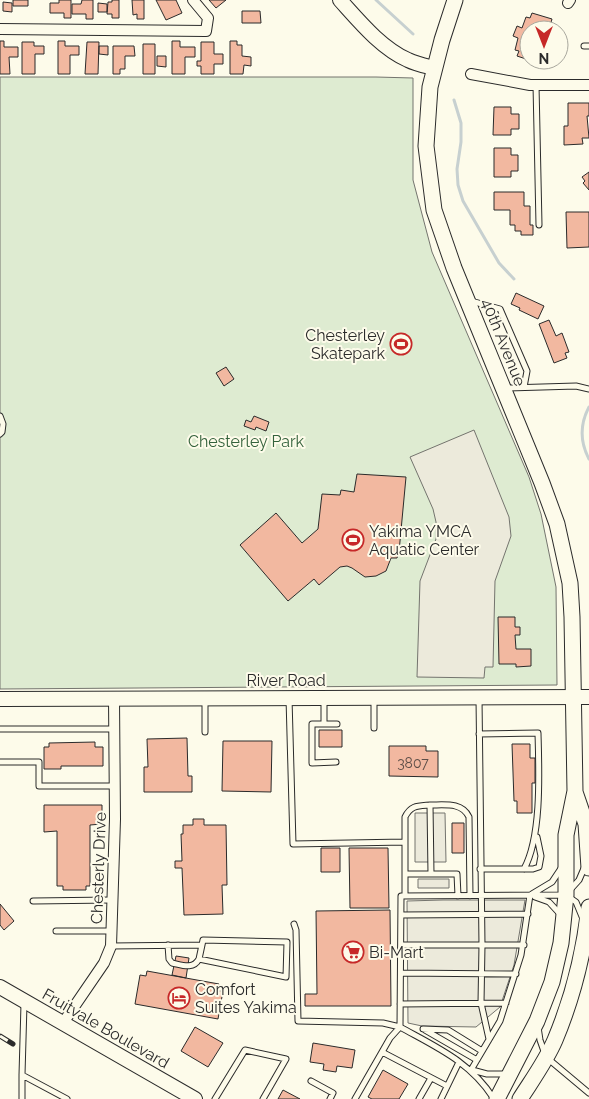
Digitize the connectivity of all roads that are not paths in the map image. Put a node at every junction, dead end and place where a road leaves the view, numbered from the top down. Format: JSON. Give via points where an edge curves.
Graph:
{"nodes":[{"id":1,"x":193,"y":0,"type":"edge"},
{"id":2,"x":340,"y":0,"type":"edge"},
{"id":3,"x":455,"y":0,"type":"edge"},
{"id":4,"x":0,"y":29,"type":"edge"},
{"id":5,"x":434,"y":68,"type":"junction"},
{"id":6,"x":471,"y":74,"type":"dead end"},
{"id":7,"x":536,"y":85,"type":"junction"},
{"id":8,"x":589,"y":85,"type":"edge"},
{"id":9,"x":539,"y":226,"type":"dead end"},
{"id":10,"x":468,"y":301,"type":"junction"},
{"id":11,"x":524,"y":387,"type":"junction"},
{"id":12,"x":504,"y":388,"type":"junction"},
{"id":13,"x":589,"y":389,"type":"edge"},
{"id":14,"x":0,"y":416,"type":"edge"},
{"id":15,"x":0,"y":434,"type":"edge"},
{"id":16,"x":589,"y":696,"type":"edge"},
{"id":17,"x":479,"y":697,"type":"junction"},
{"id":18,"x":573,"y":697,"type":"junction"},
{"id":19,"x":204,"y":698,"type":"junction"},
{"id":20,"x":289,"y":698,"type":"junction"},
{"id":21,"x":324,"y":698,"type":"junction"},
{"id":22,"x":374,"y":698,"type":"junction"},
{"id":23,"x":0,"y":699,"type":"edge"},
{"id":24,"x":114,"y":699,"type":"junction"},
{"id":25,"x":324,"y":724,"type":"junction"},
{"id":26,"x":337,"y":724,"type":"dead end"},
{"id":27,"x":374,"y":728,"type":"dead end"},
{"id":28,"x":0,"y":729,"type":"edge"},
{"id":29,"x":114,"y":729,"type":"junction"},
{"id":30,"x":205,"y":732,"type":"dead end"},
{"id":31,"x":479,"y":734,"type":"junction"},
{"id":32,"x":0,"y":762,"type":"edge"},
{"id":33,"x":336,"y":762,"type":"dead end"},
{"id":34,"x":115,"y":786,"type":"junction"},
{"id":35,"x":575,"y":791,"type":"junction"},
{"id":36,"x":430,"y":805,"type":"junction"},
{"id":37,"x":536,"y":830,"type":"junction"},
{"id":38,"x":405,"y":842,"type":"junction"},
{"id":39,"x":566,"y":860,"type":"junction"},
{"id":40,"x":588,"y":860,"type":"edge"},
{"id":41,"x":524,"y":868,"type":"junction"},
{"id":42,"x":480,"y":869,"type":"junction"},
{"id":43,"x":405,"y":874,"type":"junction"},
{"id":44,"x":431,"y":874,"type":"junction"},
{"id":45,"x":530,"y":895,"type":"junction"},
{"id":46,"x":566,"y":895,"type":"junction"},
{"id":47,"x":405,"y":896,"type":"junction"},
{"id":48,"x":458,"y":896,"type":"junction"},
{"id":49,"x":470,"y":896,"type":"junction"},
{"id":50,"x":480,"y":896,"type":"junction"},
{"id":51,"x":112,"y":900,"type":"junction"},
{"id":52,"x":33,"y":901,"type":"dead end"},
{"id":53,"x":589,"y":907,"type":"edge"},
{"id":54,"x":528,"y":914,"type":"junction"},
{"id":55,"x":482,"y":915,"type":"junction"},
{"id":56,"x":401,"y":916,"type":"junction"},
{"id":57,"x":294,"y":924,"type":"dead end"},
{"id":58,"x":563,"y":927,"type":"junction"},
{"id":59,"x":56,"y":931,"type":"dead end"},
{"id":60,"x":111,"y":931,"type":"junction"},
{"id":61,"x":585,"y":940,"type":"junction"},
{"id":62,"x":202,"y":944,"type":"junction"},
{"id":63,"x":401,"y":944,"type":"junction"},
{"id":64,"x":168,"y":945,"type":"junction"},
{"id":65,"x":482,"y":945,"type":"junction"},
{"id":66,"x":524,"y":945,"type":"junction"},
{"id":67,"x":111,"y":946,"type":"junction"},
{"id":68,"x":199,"y":959,"type":"junction"},
{"id":69,"x":401,"y":973,"type":"junction"},
{"id":70,"x":482,"y":974,"type":"junction"},
{"id":71,"x":516,"y":974,"type":"junction"},
{"id":72,"x":0,"y":987,"type":"edge"},
{"id":73,"x":24,"y":1001,"type":"junction"},
{"id":74,"x":481,"y":1003,"type":"junction"},
{"id":75,"x":506,"y":1003,"type":"junction"},
{"id":76,"x":400,"y":1004,"type":"junction"},
{"id":77,"x":537,"y":1020,"type":"junction"},
{"id":78,"x":63,"y":1024,"type":"junction"},
{"id":79,"x":400,"y":1027,"type":"junction"},
{"id":80,"x":489,"y":1039,"type":"junction"},
{"id":81,"x":482,"y":1051,"type":"junction"},
{"id":82,"x":382,"y":1052,"type":"junction"},
{"id":83,"x":546,"y":1057,"type":"junction"},
{"id":84,"x":477,"y":1060,"type":"junction"},
{"id":85,"x":460,"y":1062,"type":"junction"},
{"id":86,"x":471,"y":1070,"type":"junction"},
{"id":87,"x":510,"y":1074,"type":"junction"},
{"id":88,"x":22,"y":1076,"type":"junction"},
{"id":89,"x":431,"y":1078,"type":"junction"},
{"id":90,"x":311,"y":1081,"type":"dead end"},
{"id":91,"x":447,"y":1086,"type":"junction"},
{"id":92,"x":589,"y":1093,"type":"edge"},
{"id":93,"x":58,"y":1097,"type":"edge"},
{"id":94,"x":185,"y":1097,"type":"edge"},
{"id":95,"x":22,"y":1099,"type":"edge"},
{"id":96,"x":67,"y":1099,"type":"edge"},
{"id":97,"x":215,"y":1099,"type":"edge"},
{"id":98,"x":263,"y":1099,"type":"edge"},
{"id":99,"x":330,"y":1099,"type":"edge"},
{"id":100,"x":355,"y":1099,"type":"edge"},
{"id":101,"x":418,"y":1099,"type":"edge"},
{"id":102,"x":441,"y":1099,"type":"edge"},
{"id":103,"x":495,"y":1099,"type":"edge"},
{"id":104,"x":520,"y":1099,"type":"edge"}],
"edges":[{"from":1,"to":4,"type":"street","via":[[208,18],[206,31]]},
{"from":2,"to":5,"type":"street","via":[[395,53]]},
{"from":3,"to":5,"type":"main road","name":"40th Avenue"},
{"from":5,"to":10,"type":"main road","name":"40th Avenue","via":[[426,146],[434,210]]},
{"from":6,"to":7,"type":"street"},
{"from":7,"to":8,"type":"street"},
{"from":7,"to":9,"type":"lane"},
{"from":10,"to":11,"type":"lane","via":[[500,309],[527,371]]},
{"from":10,"to":12,"type":"main road","name":"40th Avenue"},
{"from":11,"to":12,"type":"lane"},
{"from":11,"to":13,"type":"lane","via":[[576,386]]},
{"from":12,"to":18,"type":"main road","name":"40th Avenue","via":[[542,482],[558,532],[570,592]]},
{"from":14,"to":15,"type":"lane","via":[[3,424]]},
{"from":16,"to":18,"type":"street","name":"River Road"},
{"from":17,"to":18,"type":"street","name":"River Road"},
{"from":17,"to":22,"type":"street","name":"River Road"},
{"from":17,"to":31,"type":"lane"},
{"from":18,"to":35,"type":"main road","name":"40th Avenue"},
{"from":19,"to":20,"type":"street","name":"River Road"},
{"from":19,"to":24,"type":"street","name":"River Road"},
{"from":19,"to":30,"type":"lane"},
{"from":20,"to":21,"type":"street","name":"River Road"},
{"from":20,"to":38,"type":"lane","via":[[293,844]]},
{"from":21,"to":22,"type":"street","name":"River Road"},
{"from":21,"to":25,"type":"lane"},
{"from":22,"to":27,"type":"lane"},
{"from":23,"to":24,"type":"street","name":"River Road"},
{"from":24,"to":29,"type":"street","name":"Chesterly Drive"},
{"from":25,"to":26,"type":"lane"},
{"from":25,"to":33,"type":"lane","via":[[312,724],[312,763]]},
{"from":28,"to":29,"type":"lane"},
{"from":29,"to":34,"type":"street","name":"Chesterly Drive"},
{"from":31,"to":37,"type":"lane","via":[[538,733]]},
{"from":31,"to":42,"type":"lane"},
{"from":32,"to":34,"type":"lane","via":[[39,762],[39,786]]},
{"from":34,"to":51,"type":"street","name":"Chesterly Drive"},
{"from":35,"to":39,"type":"main road","via":[[566,835]]},
{"from":35,"to":40,"type":"main road","via":[[586,824]]},
{"from":36,"to":38,"type":"lane","via":[[414,806],[408,811]]},
{"from":36,"to":44,"type":"lane"},
{"from":36,"to":49,"type":"lane","via":[[461,807],[470,817]]},
{"from":37,"to":41,"type":"lane","via":[[531,857]]},
{"from":37,"to":41,"type":"lane","via":[[541,856],[539,867]]},
{"from":38,"to":43,"type":"lane"},
{"from":39,"to":45,"type":"lane","via":[[552,882]]},
{"from":39,"to":46,"type":"main road"},
{"from":40,"to":46,"type":"lane","via":[[579,880]]},
{"from":41,"to":42,"type":"lane"},
{"from":42,"to":50,"type":"lane"},
{"from":43,"to":44,"type":"lane"},
{"from":43,"to":47,"type":"lane"},
{"from":44,"to":48,"type":"lane","via":[[457,874]]},
{"from":45,"to":46,"type":"lane"},
{"from":45,"to":50,"type":"lane"},
{"from":45,"to":54,"type":"lane"},
{"from":45,"to":58,"type":"lane","via":[[549,902],[559,911]]},
{"from":46,"to":58,"type":"main road"},
{"from":46,"to":61,"type":"lane","via":[[579,908]]},
{"from":47,"to":48,"type":"lane"},
{"from":47,"to":56,"type":"lane","via":[[401,896]]},
{"from":48,"to":49,"type":"lane"},
{"from":49,"to":50,"type":"lane"},
{"from":50,"to":55,"type":"lane"},
{"from":51,"to":52,"type":"lane"},
{"from":51,"to":60,"type":"street","name":"Chesterly Drive"},
{"from":53,"to":61,"type":"main road"},
{"from":54,"to":55,"type":"lane"},
{"from":54,"to":66,"type":"lane"},
{"from":55,"to":56,"type":"lane"},
{"from":55,"to":65,"type":"lane"},
{"from":56,"to":63,"type":"lane"},
{"from":57,"to":79,"type":"lane","via":[[298,1021],[383,1023]]},
{"from":58,"to":77,"type":"main road","via":[[552,982]]},
{"from":59,"to":60,"type":"lane"},
{"from":60,"to":67,"type":"street","name":"Chesterly Drive"},
{"from":61,"to":83,"type":"main road","via":[[573,994]]},
{"from":62,"to":64,"type":"lane"},
{"from":62,"to":68,"type":"lane"},
{"from":62,"to":68,"type":"lane","via":[[203,940],[287,942],[286,977]]},
{"from":63,"to":65,"type":"lane"},
{"from":63,"to":69,"type":"lane"},
{"from":64,"to":67,"type":"lane"},
{"from":64,"to":68,"type":"lane","via":[[172,963],[190,967]]},
{"from":65,"to":66,"type":"lane"},
{"from":65,"to":70,"type":"lane"},
{"from":66,"to":71,"type":"lane"},
{"from":67,"to":78,"type":"street","name":"Chesterly Drive","via":[[104,963]]},
{"from":69,"to":70,"type":"lane"},
{"from":69,"to":76,"type":"lane"},
{"from":70,"to":71,"type":"lane"},
{"from":70,"to":74,"type":"lane"},
{"from":71,"to":75,"type":"lane"},
{"from":72,"to":73,"type":"street","name":"Fruitvale Boulevard"},
{"from":73,"to":78,"type":"street","name":"Fruitvale Boulevard"},
{"from":73,"to":88,"type":"lane"},
{"from":74,"to":75,"type":"lane"},
{"from":74,"to":76,"type":"lane"},
{"from":74,"to":80,"type":"lane"},
{"from":75,"to":80,"type":"lane"},
{"from":76,"to":79,"type":"lane"},
{"from":77,"to":83,"type":"lane"},
{"from":77,"to":87,"type":"main road"},
{"from":78,"to":94,"type":"street","name":"Fruitvale Boulevard"},
{"from":79,"to":82,"type":"lane"},
{"from":79,"to":85,"type":"lane"},
{"from":80,"to":81,"type":"lane"},
{"from":81,"to":84,"type":"lane"},
{"from":81,"to":84,"type":"lane","via":[[448,1030],[423,1028]]},
{"from":82,"to":89,"type":"lane"},
{"from":82,"to":100,"type":"lane"},
{"from":83,"to":92,"type":"lane"},
{"from":83,"to":104,"type":"main road"},
{"from":84,"to":86,"type":"lane"},
{"from":85,"to":86,"type":"lane"},
{"from":85,"to":91,"type":"lane"},
{"from":86,"to":87,"type":"lane"},
{"from":86,"to":103,"type":"lane"},
{"from":87,"to":103,"type":"main road"},
{"from":88,"to":93,"type":"lane"},
{"from":88,"to":95,"type":"lane"},
{"from":89,"to":91,"type":"lane"},
{"from":89,"to":101,"type":"lane"},
{"from":90,"to":99,"type":"lane","via":[[333,1093]]},
{"from":91,"to":102,"type":"lane"},
{"from":93,"to":96,"type":"lane"},
{"from":97,"to":98,"type":"lane","via":[[245,1050],[286,1059]]}]}
